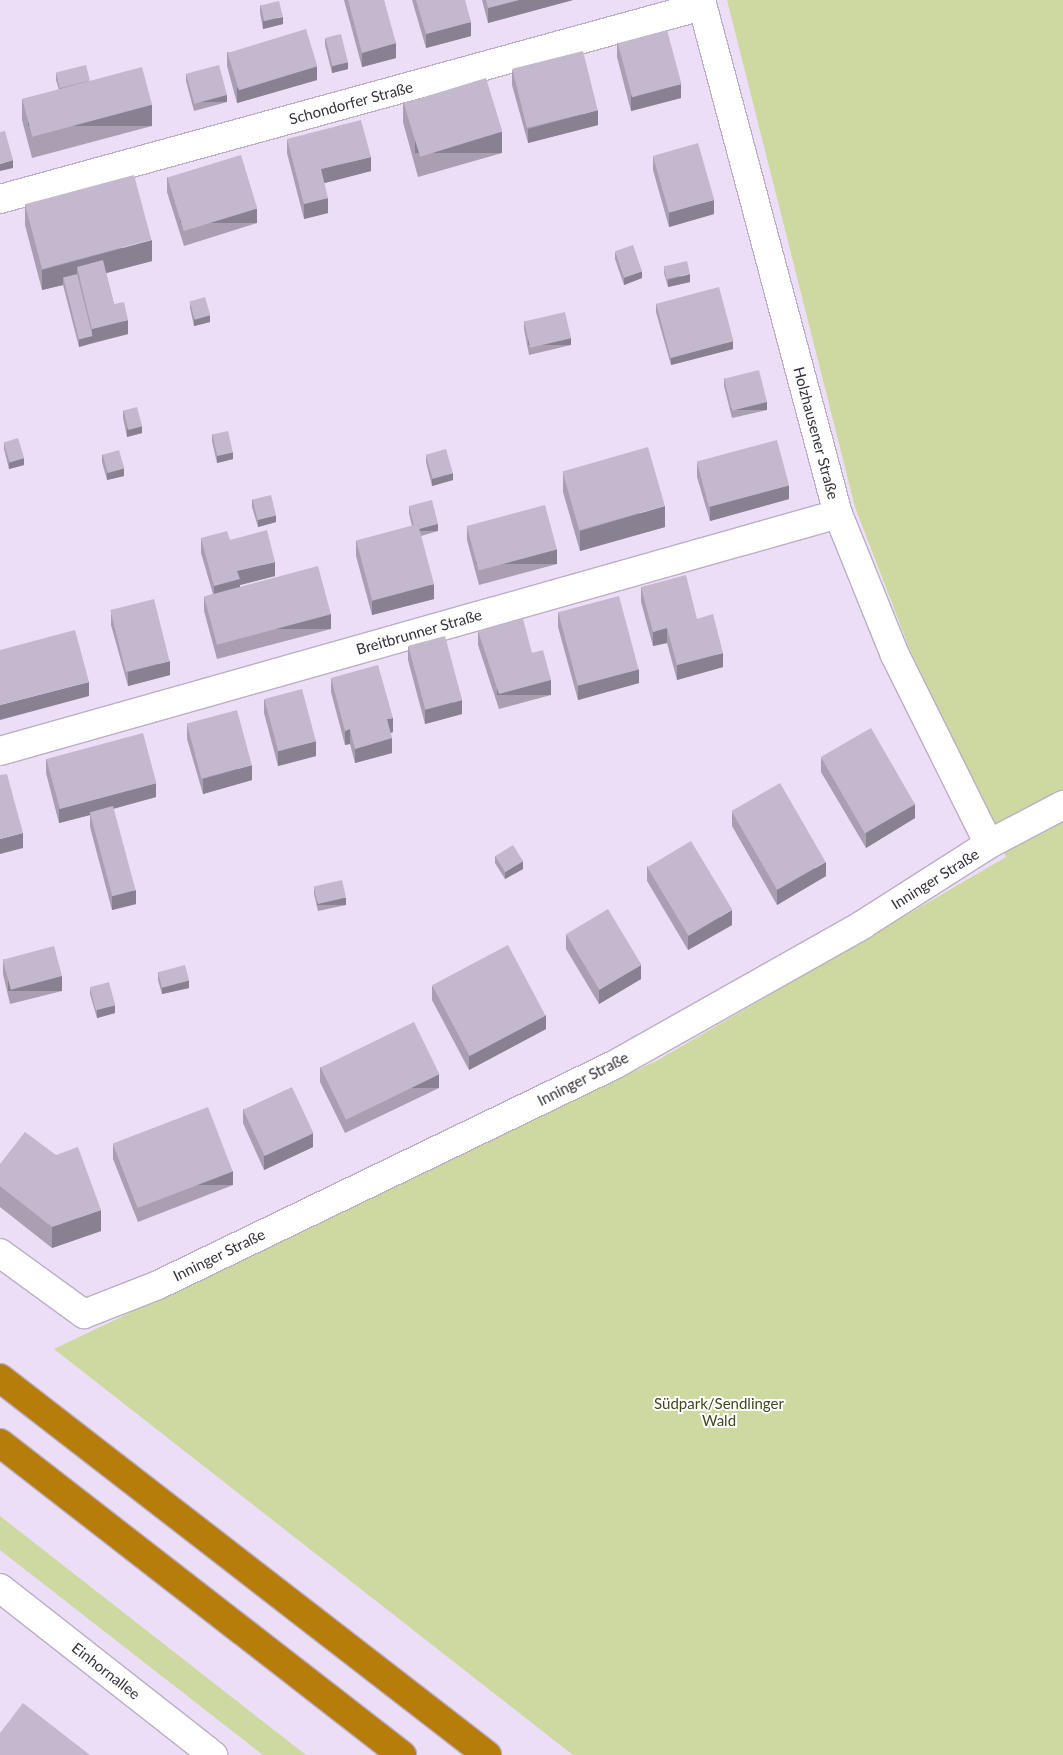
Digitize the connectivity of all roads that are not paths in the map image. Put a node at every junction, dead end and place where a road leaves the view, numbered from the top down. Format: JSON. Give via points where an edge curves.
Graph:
{"nodes":[{"id":1,"x":702,"y":3,"type":"edge"},
{"id":2,"x":0,"y":199,"type":"edge"},
{"id":3,"x":838,"y":514,"type":"junction"},
{"id":4,"x":0,"y":751,"type":"edge"},
{"id":5,"x":1063,"y":805,"type":"edge"},
{"id":6,"x":989,"y":844,"type":"junction"},
{"id":7,"x":0,"y":1252,"type":"edge"},
{"id":8,"x":0,"y":1378,"type":"edge"},
{"id":9,"x":0,"y":1443,"type":"edge"},
{"id":10,"x":0,"y":1588,"type":"edge"},
{"id":11,"x":213,"y":1755,"type":"edge"},
{"id":12,"x":402,"y":1755,"type":"edge"},
{"id":13,"x":487,"y":1755,"type":"edge"}],
"edges":[{"from":1,"to":2,"type":"street","name":"Schondorfer Straße"},
{"from":1,"to":3,"type":"street","name":"Holzhausener Straße"},
{"from":3,"to":4,"type":"street","name":"Breitbrunner Straße"},
{"from":3,"to":6,"type":"street","name":"Holzhausener Straße","via":[[895,655]]},
{"from":5,"to":6,"type":"street","name":"Inninger Straße"},
{"from":6,"to":7,"type":"street","name":"Inninger Straße","via":[[862,924],[614,1066],[158,1285],[84,1314]]},
{"from":8,"to":13,"type":"highway"},
{"from":9,"to":12,"type":"highway"},
{"from":10,"to":11,"type":"street","name":"Einhornallee"}]}
